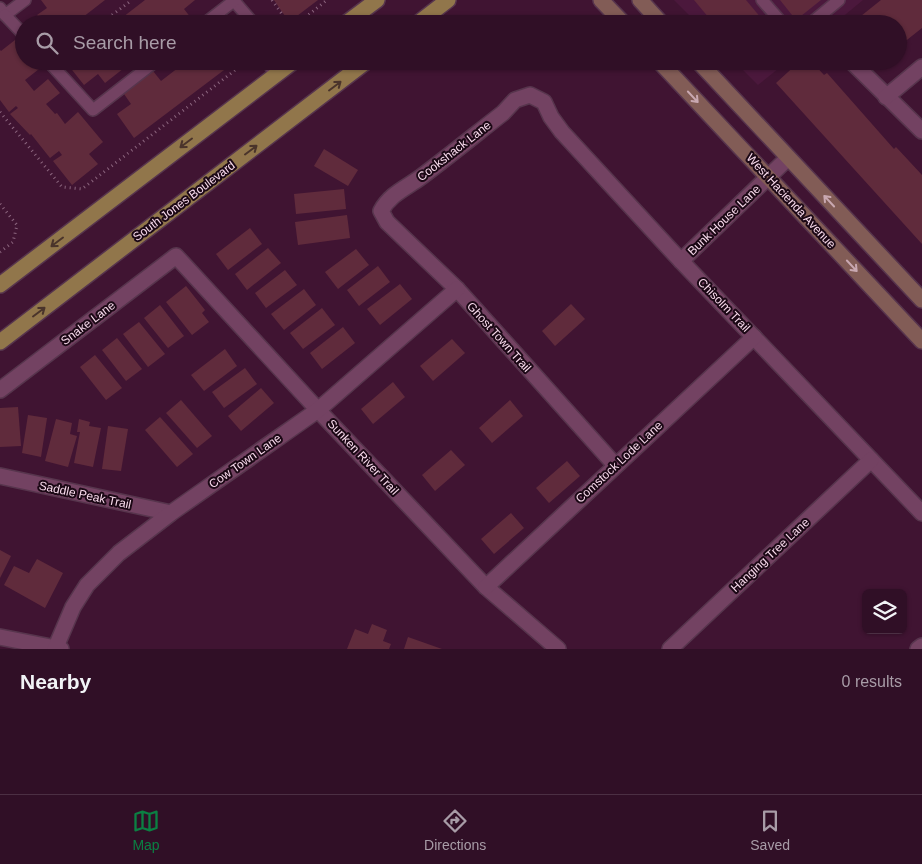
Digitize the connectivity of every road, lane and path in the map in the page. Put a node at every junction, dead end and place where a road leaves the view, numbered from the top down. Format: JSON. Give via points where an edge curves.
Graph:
{"nodes":[{"id":1,"x":25,"y":0,"type":"edge"},
{"id":2,"x":132,"y":0,"type":"edge"},
{"id":3,"x":234,"y":0,"type":"edge"},
{"id":4,"x":272,"y":0,"type":"edge"},
{"id":5,"x":327,"y":0,"type":"edge"},
{"id":6,"x":377,"y":0,"type":"edge"},
{"id":7,"x":448,"y":0,"type":"edge"},
{"id":8,"x":602,"y":0,"type":"edge"},
{"id":9,"x":640,"y":0,"type":"edge"},
{"id":10,"x":762,"y":0,"type":"edge"},
{"id":11,"x":839,"y":0,"type":"edge"},
{"id":12,"x":3,"y":12,"type":"edge"},
{"id":13,"x":112,"y":15,"type":"edge"},
{"id":14,"x":215,"y":15,"type":"edge"},
{"id":15,"x":246,"y":15,"type":"edge"},
{"id":16,"x":283,"y":15,"type":"edge"},
{"id":17,"x":308,"y":15,"type":"edge"},
{"id":18,"x":357,"y":15,"type":"edge"},
{"id":19,"x":429,"y":15,"type":"edge"},
{"id":20,"x":616,"y":15,"type":"edge"},
{"id":21,"x":654,"y":15,"type":"edge"},
{"id":22,"x":775,"y":15,"type":"edge"},
{"id":23,"x":821,"y":15,"type":"edge"},
{"id":24,"x":15,"y":25,"type":"edge"},
{"id":25,"x":922,"y":67,"type":"edge"},
{"id":26,"x":56,"y":70,"type":"edge"},
{"id":27,"x":144,"y":70,"type":"edge"},
{"id":28,"x":236,"y":70,"type":"edge"},
{"id":29,"x":272,"y":70,"type":"edge"},
{"id":30,"x":283,"y":70,"type":"edge"},
{"id":31,"x":356,"y":70,"type":"edge"},
{"id":32,"x":667,"y":70,"type":"edge"},
{"id":33,"x":706,"y":70,"type":"edge"},
{"id":34,"x":860,"y":70,"type":"edge"},
{"id":35,"x":274,"y":77,"type":"junction"},
{"id":36,"x":530,"y":94,"type":"joint"},
{"id":37,"x":886,"y":97,"type":"junction"},
{"id":38,"x":0,"y":112,"type":"edge"},
{"id":39,"x":922,"y":131,"type":"edge"},
{"id":40,"x":788,"y":158,"type":"junction"},
{"id":41,"x":768,"y":177,"type":"junction"},
{"id":42,"x":0,"y":204,"type":"edge"},
{"id":43,"x":381,"y":211,"type":"joint"},
{"id":44,"x":0,"y":252,"type":"edge"},
{"id":45,"x":176,"y":256,"type":"joint"},
{"id":46,"x":681,"y":261,"type":"junction"},
{"id":47,"x":0,"y":285,"type":"edge"},
{"id":48,"x":457,"y":289,"type":"junction"},
{"id":49,"x":922,"y":300,"type":"edge"},
{"id":50,"x":754,"y":337,"type":"junction"},
{"id":51,"x":922,"y":341,"type":"edge"},
{"id":52,"x":0,"y":342,"type":"edge"},
{"id":53,"x":0,"y":390,"type":"edge"},
{"id":54,"x":318,"y":410,"type":"junction"},
{"id":55,"x":871,"y":460,"type":"junction"},
{"id":56,"x":615,"y":465,"type":"junction"},
{"id":57,"x":0,"y":476,"type":"edge"},
{"id":58,"x":171,"y":513,"type":"junction"},
{"id":59,"x":922,"y":513,"type":"edge"},
{"id":60,"x":486,"y":587,"type":"junction"},
{"id":61,"x":0,"y":638,"type":"edge"},
{"id":62,"x":922,"y":646,"type":"edge"},
{"id":63,"x":57,"y":649,"type":"edge"},
{"id":64,"x":558,"y":649,"type":"edge"},
{"id":65,"x":670,"y":649,"type":"edge"},
{"id":66,"x":918,"y":649,"type":"edge"}],
"edges":[{"from":1,"to":12,"type":"lane"},
{"from":2,"to":13,"type":"path"},
{"from":3,"to":14,"type":"lane"},
{"from":3,"to":15,"type":"lane"},
{"from":4,"to":16,"type":"path"},
{"from":5,"to":17,"type":"path"},
{"from":6,"to":18,"type":"main road"},
{"from":7,"to":19,"type":"main road"},
{"from":8,"to":20,"type":"main road"},
{"from":9,"to":21,"type":"main road"},
{"from":10,"to":22,"type":"lane"},
{"from":11,"to":23,"type":"lane"},
{"from":12,"to":24,"type":"lane"},
{"from":25,"to":37,"type":"street"},
{"from":26,"to":27,"type":"lane","via":[[93,110]]},
{"from":28,"to":38,"type":"path","via":[[82,189],[62,187]]},
{"from":29,"to":35,"type":"lane"},
{"from":30,"to":35,"type":"main road"},
{"from":52,"to":31,"type":"main road","name":"South Jones Boulevard","one_way":true},
{"from":32,"to":41,"type":"main road","name":"West Hacienda Avenue","one_way":true},
{"from":33,"to":40,"type":"main road"},
{"from":34,"to":37,"type":"street"},
{"from":35,"to":47,"type":"main road","one_way":true},
{"from":36,"to":43,"type":"street","name":"Cookshack Lane","via":[[515,100],[435,166],[395,194]]},
{"from":36,"to":46,"type":"street","name":"Chisolm Trail","via":[[544,102],[562,132]]},
{"from":37,"to":39,"type":"street"},
{"from":40,"to":41,"type":"street","name":"Bunk House Lane"},
{"from":49,"to":40,"type":"main road","one_way":true},
{"from":41,"to":46,"type":"street","name":"Bunk House Lane"},
{"from":41,"to":51,"type":"main road","name":"West Hacienda Avenue","one_way":true},
{"from":42,"to":44,"type":"path","via":[[17,225],[13,242]]},
{"from":43,"to":48,"type":"street","name":"Ghost Town Trail","via":[[392,227]]},
{"from":45,"to":53,"type":"street","name":"Snake Lane"},
{"from":45,"to":54,"type":"street","name":"Sunken River Trail"},
{"from":46,"to":50,"type":"street","name":"Chisolm Trail"},
{"from":48,"to":54,"type":"street","name":"Cow Town Lane"},
{"from":48,"to":56,"type":"street","name":"Ghost Town Trail"},
{"from":50,"to":55,"type":"street","name":"Chisolm Trail"},
{"from":50,"to":56,"type":"street","name":"Comstock Lode Lane"},
{"from":54,"to":58,"type":"street","name":"Cow Town Lane"},
{"from":54,"to":60,"type":"street","name":"Sunken River Trail"},
{"from":55,"to":59,"type":"street","name":"Chisolm Trail"},
{"from":55,"to":65,"type":"street","name":"Hanging Tree Lane"},
{"from":56,"to":60,"type":"street","name":"Comstock Lode Lane"},
{"from":57,"to":58,"type":"street","name":"Saddle Peak Trail"},
{"from":58,"to":63,"type":"street","name":"Cow Town Lane","via":[[119,553],[87,585],[73,608]]},
{"from":60,"to":64,"type":"street","name":"Sunken River Trail"},
{"from":61,"to":63,"type":"street"},
{"from":62,"to":66,"type":"street"}]}
